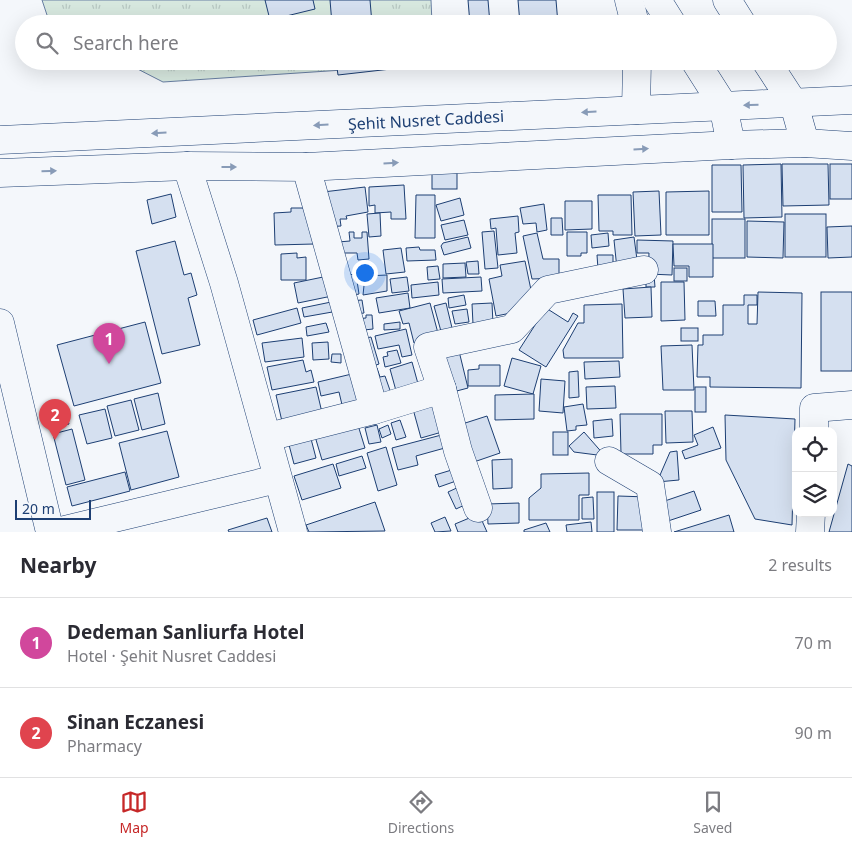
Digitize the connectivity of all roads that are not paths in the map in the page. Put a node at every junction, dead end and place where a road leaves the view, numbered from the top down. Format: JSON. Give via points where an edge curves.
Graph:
{"nodes":[{"id":1,"x":629,"y":0,"type":"edge"},
{"id":2,"x":657,"y":0,"type":"edge"},
{"id":3,"x":727,"y":0,"type":"edge"},
{"id":4,"x":633,"y":15,"type":"edge"},
{"id":5,"x":666,"y":15,"type":"edge"},
{"id":6,"x":736,"y":15,"type":"edge"},
{"id":7,"x":637,"y":70,"type":"edge"},
{"id":8,"x":701,"y":70,"type":"edge"},
{"id":9,"x":772,"y":70,"type":"edge"},
{"id":10,"x":852,"y":100,"type":"edge"},
{"id":11,"x":794,"y":104,"type":"junction"},
{"id":12,"x":723,"y":105,"type":"junction"},
{"id":13,"x":636,"y":110,"type":"junction"},
{"id":14,"x":0,"y":140,"type":"edge"},
{"id":15,"x":805,"y":143,"type":"junction"},
{"id":16,"x":732,"y":145,"type":"junction"},
{"id":17,"x":852,"y":146,"type":"edge"},
{"id":18,"x":187,"y":166,"type":"junction"},
{"id":19,"x":306,"y":167,"type":"junction"},
{"id":20,"x":0,"y":173,"type":"edge"},
{"id":21,"x":644,"y":270,"type":"dead end"},
{"id":22,"x":0,"y":323,"type":"edge"},
{"id":23,"x":442,"y":389,"type":"junction"},
{"id":24,"x":852,"y":405,"type":"edge"},
{"id":25,"x":374,"y":410,"type":"junction"},
{"id":26,"x":814,"y":427,"type":"edge"},
{"id":27,"x":268,"y":437,"type":"junction"},
{"id":28,"x":609,"y":462,"type":"dead end"},
{"id":29,"x":277,"y":479,"type":"junction"},
{"id":30,"x":478,"y":508,"type":"dead end"},
{"id":31,"x":811,"y":517,"type":"edge"},
{"id":32,"x":50,"y":532,"type":"edge"},
{"id":33,"x":56,"y":532,"type":"edge"},
{"id":34,"x":293,"y":532,"type":"edge"},
{"id":35,"x":657,"y":532,"type":"edge"},
{"id":36,"x":810,"y":532,"type":"edge"}],
"edges":[{"from":1,"to":4,"type":"street"},
{"from":2,"to":5,"type":"street"},
{"from":3,"to":6,"type":"street"},
{"from":7,"to":13,"type":"street"},
{"from":8,"to":12,"type":"street"},
{"from":9,"to":11,"type":"street"},
{"from":10,"to":11,"type":"street","name":"Şehit Nusret Caddesi"},
{"from":11,"to":12,"type":"street","name":"Şehit Nusret Caddesi","one_way":true},
{"from":11,"to":15,"type":"street"},
{"from":12,"to":13,"type":"street","name":"Şehit Nusret Caddesi"},
{"from":12,"to":16,"type":"street"},
{"from":13,"to":14,"type":"street","name":"Şehit Nusret Caddesi","one_way":true},
{"from":15,"to":16,"type":"street"},
{"from":15,"to":17,"type":"street"},
{"from":19,"to":16,"type":"street","one_way":true},
{"from":18,"to":19,"type":"street","one_way":true},
{"from":20,"to":18,"type":"street","one_way":true},
{"from":18,"to":27,"type":"street"},
{"from":19,"to":25,"type":"street"},
{"from":21,"to":23,"type":"street","via":[[548,290],[512,329],[428,347]]},
{"from":22,"to":32,"type":"street"},
{"from":23,"to":25,"type":"street"},
{"from":23,"to":30,"type":"street","via":[[458,451]]},
{"from":24,"to":26,"type":"street","via":[[814,408]]},
{"from":25,"to":27,"type":"street"},
{"from":27,"to":29,"type":"street"},
{"from":28,"to":35,"type":"street","via":[[650,485]]},
{"from":29,"to":33,"type":"street"},
{"from":29,"to":34,"type":"street"},
{"from":31,"to":36,"type":"street"}]}
